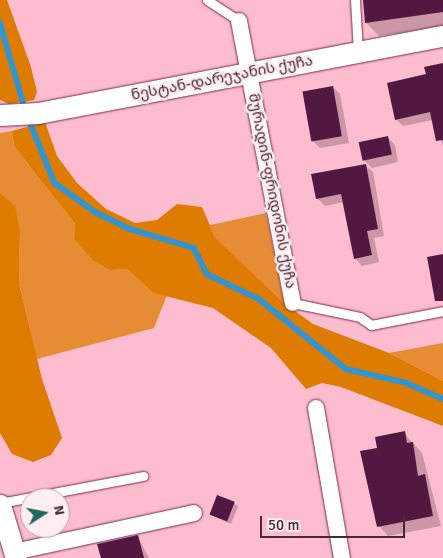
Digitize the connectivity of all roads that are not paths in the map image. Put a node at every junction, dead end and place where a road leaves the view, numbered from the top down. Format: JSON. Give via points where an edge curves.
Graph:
{"nodes":[{"id":1,"x":207,"y":0,"type":"edge"},
{"id":2,"x":354,"y":0,"type":"edge"},
{"id":3,"x":239,"y":21,"type":"joint"},
{"id":4,"x":443,"y":36,"type":"edge"},
{"id":5,"x":358,"y":52,"type":"junction"},
{"id":6,"x":249,"y":73,"type":"junction"},
{"id":7,"x":7,"y":116,"type":"edge"},
{"id":8,"x":293,"y":303,"type":"joint"},
{"id":9,"x":443,"y":311,"type":"edge"},
{"id":10,"x":316,"y":408,"type":"dead end"},
{"id":11,"x":144,"y":476,"type":"dead end"},
{"id":12,"x":0,"y":504,"type":"edge"},
{"id":13,"x":194,"y":513,"type":"dead end"},
{"id":14,"x":15,"y":555,"type":"edge"},
{"id":15,"x":342,"y":558,"type":"edge"}],
"edges":[{"from":1,"to":3,"type":"lane"},
{"from":2,"to":5,"type":"lane"},
{"from":3,"to":6,"type":"street","name":"მურადინ-ფრიდონის ქუჩა"},
{"from":4,"to":5,"type":"street","name":"ნესტან-დარეჯანის ქუჩა"},
{"from":5,"to":6,"type":"street","name":"ნესტან-დარეჯანის ქუჩა"},
{"from":6,"to":7,"type":"street","name":"ნესტან-დარეჯანის ქუჩა"},
{"from":6,"to":8,"type":"street","name":"მურადინ-ფრიდონის ქუჩა"},
{"from":8,"to":9,"type":"lane","via":[[360,317],[371,325]]},
{"from":10,"to":15,"type":"street"},
{"from":11,"to":12,"type":"lane"},
{"from":12,"to":14,"type":"street"},
{"from":13,"to":14,"type":"street"}]}
